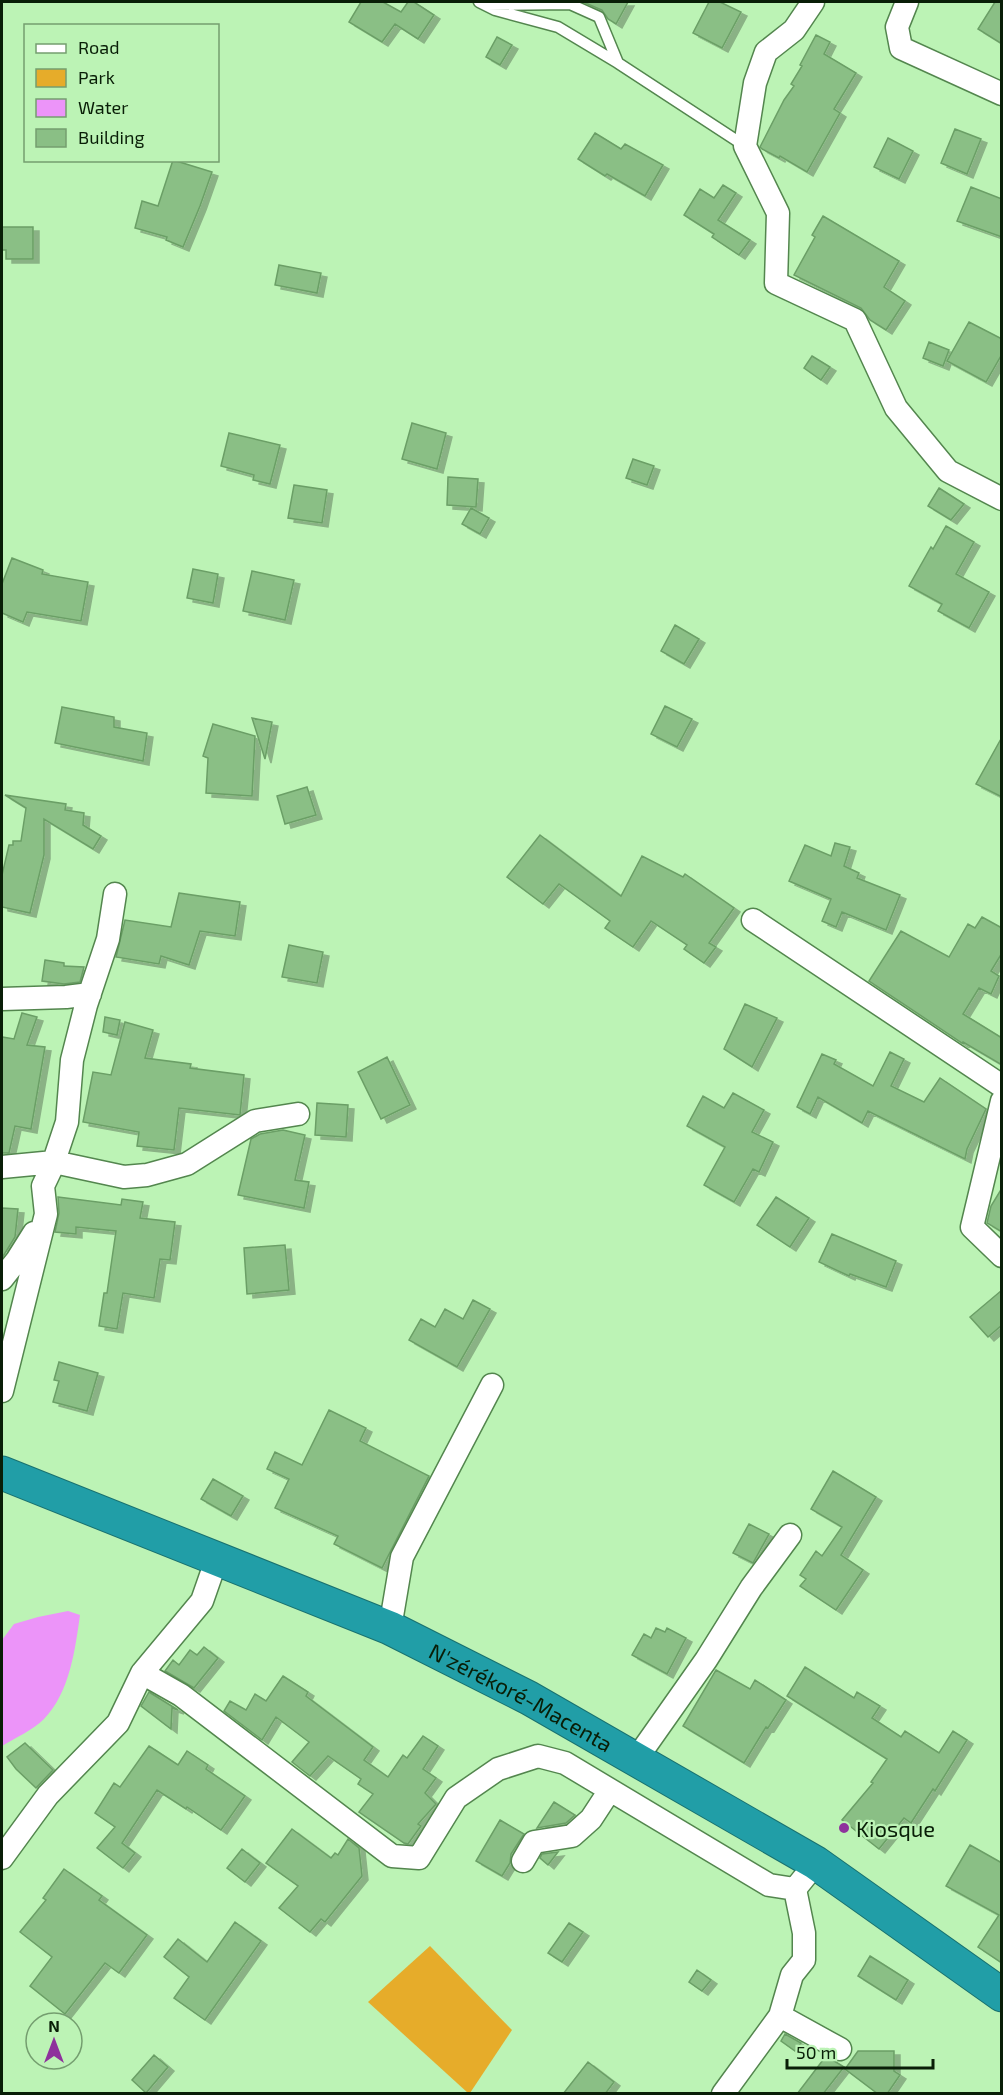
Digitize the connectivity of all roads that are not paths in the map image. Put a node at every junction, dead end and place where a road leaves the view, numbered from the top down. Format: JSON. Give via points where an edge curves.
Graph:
{"nodes":[{"id":1,"x":813,"y":2,"type":"edge"},
{"id":2,"x":907,"y":2,"type":"edge"},
{"id":3,"x":483,"y":4,"type":"edge"},
{"id":4,"x":618,"y":63,"type":"junction"},
{"id":5,"x":1002,"y":94,"type":"edge"},
{"id":6,"x":745,"y":146,"type":"junction"},
{"id":7,"x":1002,"y":499,"type":"edge"},
{"id":8,"x":116,"y":894,"type":"dead end"},
{"id":9,"x":753,"y":920,"type":"dead end"},
{"id":10,"x":90,"y":994,"type":"junction"},
{"id":11,"x":2,"y":999,"type":"edge"},
{"id":12,"x":1002,"y":1086,"type":"edge"},
{"id":13,"x":1002,"y":1101,"type":"edge"},
{"id":14,"x":298,"y":1114,"type":"dead end"},
{"id":15,"x":54,"y":1162,"type":"junction"},
{"id":16,"x":2,"y":1167,"type":"edge"},
{"id":17,"x":46,"y":1214,"type":"junction"},
{"id":18,"x":1002,"y":1256,"type":"edge"},
{"id":19,"x":2,"y":1279,"type":"edge"},
{"id":20,"x":492,"y":1385,"type":"dead end"},
{"id":21,"x":2,"y":1390,"type":"edge"},
{"id":22,"x":2,"y":1473,"type":"edge"},
{"id":23,"x":790,"y":1535,"type":"dead end"},
{"id":24,"x":217,"y":1558,"type":"junction"},
{"id":25,"x":390,"y":1629,"type":"junction"},
{"id":26,"x":142,"y":1673,"type":"junction"},
{"id":27,"x":601,"y":1738,"type":"junction"},
{"id":28,"x":637,"y":1758,"type":"junction"},
{"id":29,"x":575,"y":1768,"type":"junction"},
{"id":30,"x":610,"y":1790,"type":"junction"},
{"id":31,"x":2,"y":1858,"type":"edge"},
{"id":32,"x":523,"y":1861,"type":"dead end"},
{"id":33,"x":816,"y":1863,"type":"junction"},
{"id":34,"x":795,"y":1889,"type":"junction"},
{"id":35,"x":1002,"y":1995,"type":"edge"},
{"id":36,"x":780,"y":2016,"type":"junction"},
{"id":37,"x":840,"y":2049,"type":"dead end"},
{"id":38,"x":726,"y":2092,"type":"edge"}],
"edges":[{"from":1,"to":6,"type":"street","via":[[794,30],[766,52],[755,83]]},
{"from":2,"to":5,"type":"street","via":[[897,27],[902,48]]},
{"from":3,"to":4,"type":"lane","via":[[558,27]]},
{"from":3,"to":4,"type":"lane","via":[[570,4],[599,17]]},
{"from":4,"to":6,"type":"lane"},
{"from":6,"to":7,"type":"street","via":[[778,213],[776,283],[855,320],[896,408],[948,471]]},
{"from":8,"to":10,"type":"street","via":[[108,939]]},
{"from":9,"to":12,"type":"street"},
{"from":10,"to":11,"type":"street"},
{"from":10,"to":15,"type":"street","via":[[72,1060],[67,1122]]},
{"from":13,"to":18,"type":"street","via":[[972,1227]]},
{"from":14,"to":15,"type":"street","via":[[255,1121],[187,1164],[147,1175],[124,1177]]},
{"from":15,"to":16,"type":"street"},
{"from":15,"to":17,"type":"street","via":[[43,1186]]},
{"from":17,"to":19,"type":"street"},
{"from":17,"to":21,"type":"street"},
{"from":20,"to":25,"type":"street","via":[[402,1557]]},
{"from":22,"to":24,"type":"highway","name":"N'zérékoré-Macenta"},
{"from":23,"to":28,"type":"street"},
{"from":24,"to":25,"type":"highway","name":"N'zérékoré-Macenta"},
{"from":24,"to":26,"type":"street","via":[[202,1601]]},
{"from":25,"to":27,"type":"highway","name":"N'zérékoré-Macenta"},
{"from":26,"to":29,"type":"street","via":[[181,1695],[392,1856],[418,1858],[456,1798],[498,1769],[538,1755]]},
{"from":26,"to":31,"type":"street","via":[[118,1723],[48,1795]]},
{"from":27,"to":28,"type":"highway","name":"N'zérékoré-Macenta"},
{"from":27,"to":29,"type":"street"},
{"from":28,"to":33,"type":"highway","name":"N'zérékoré-Macenta"},
{"from":29,"to":30,"type":"street"},
{"from":30,"to":32,"type":"street","via":[[591,1819],[572,1836],[534,1842]]},
{"from":30,"to":34,"type":"street","via":[[769,1886]]},
{"from":33,"to":34,"type":"street"},
{"from":33,"to":35,"type":"highway","name":"N'zérékoré-Macenta"},
{"from":34,"to":36,"type":"street","via":[[804,1933],[804,1960],[792,1975]]},
{"from":36,"to":37,"type":"street"},
{"from":36,"to":38,"type":"street"}]}
